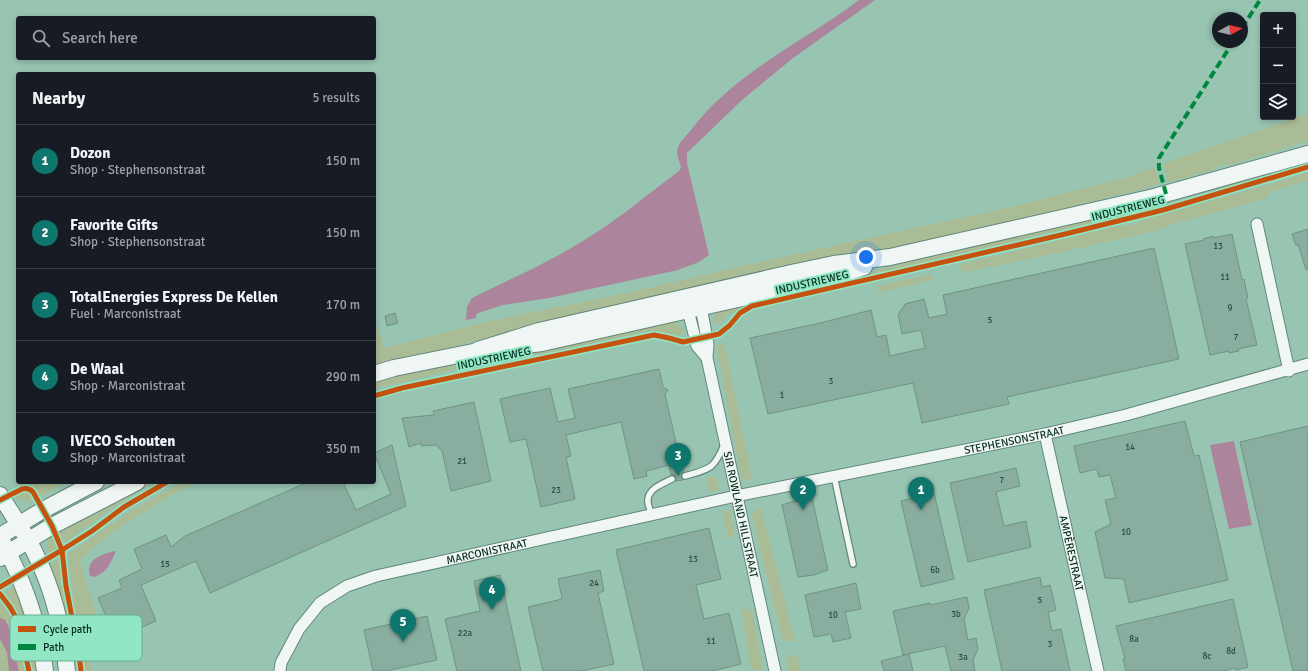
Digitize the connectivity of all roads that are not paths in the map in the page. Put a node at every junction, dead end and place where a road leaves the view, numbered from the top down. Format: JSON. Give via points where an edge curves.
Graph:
{"nodes":[{"id":1,"x":1308,"y":154,"type":"edge"},
{"id":2,"x":1257,"y":224,"type":"dead end"},
{"id":3,"x":694,"y":304,"type":"junction"},
{"id":4,"x":1308,"y":364,"type":"edge"},
{"id":5,"x":1289,"y":371,"type":"junction"},
{"id":6,"x":376,"y":373,"type":"edge"},
{"id":7,"x":1045,"y":434,"type":"junction"},
{"id":8,"x":726,"y":442,"type":"junction"},
{"id":9,"x":685,"y":476,"type":"dead end"},
{"id":10,"x":834,"y":476,"type":"junction"},
{"id":11,"x":672,"y":479,"type":"dead end"},
{"id":12,"x":92,"y":484,"type":"edge"},
{"id":13,"x":133,"y":484,"type":"edge"},
{"id":14,"x":0,"y":495,"type":"edge"},
{"id":15,"x":736,"y":496,"type":"junction"},
{"id":16,"x":652,"y":514,"type":"junction"},
{"id":17,"x":18,"y":524,"type":"junction"},
{"id":18,"x":0,"y":536,"type":"edge"},
{"id":19,"x":28,"y":540,"type":"junction"},
{"id":20,"x":4,"y":555,"type":"edge"},
{"id":21,"x":854,"y":564,"type":"dead end"},
{"id":22,"x":34,"y":615,"type":"edge"},
{"id":23,"x":57,"y":615,"type":"edge"},
{"id":24,"x":42,"y":661,"type":"edge"},
{"id":25,"x":65,"y":661,"type":"edge"},
{"id":26,"x":44,"y":671,"type":"edge"},
{"id":27,"x":67,"y":671,"type":"edge"},
{"id":28,"x":280,"y":671,"type":"edge"},
{"id":29,"x":775,"y":671,"type":"edge"},
{"id":30,"x":1098,"y":671,"type":"edge"}],
"edges":[{"from":1,"to":3,"type":"main road","name":"INDUSTRIEWEG","via":[[1154,197],[890,257],[835,277]]},
{"from":2,"to":5,"type":"street"},
{"from":3,"to":6,"type":"main road","name":"INDUSTRIEWEG","via":[[540,331],[478,350]]},
{"from":3,"to":8,"type":"street","name":"SIR ROWLAND HILLSTRAAT","via":[[697,346],[707,358]]},
{"from":4,"to":5,"type":"street","name":"STEPHENSONSTRAAT"},
{"from":5,"to":7,"type":"street","name":"STEPHENSONSTRAAT"},
{"from":7,"to":10,"type":"street","name":"STEPHENSONSTRAAT"},
{"from":7,"to":30,"type":"street","name":"AMPÈRESTRAAT"},
{"from":8,"to":9,"type":"lane","via":[[712,466]]},
{"from":8,"to":15,"type":"street","name":"SIR ROWLAND HILLSTRAAT"},
{"from":10,"to":15,"type":"street","name":"STEPHENSONSTRAAT"},
{"from":10,"to":21,"type":"lane"},
{"from":11,"to":16,"type":"lane","via":[[650,493],[648,500]]},
{"from":12,"to":17,"type":"main road"},
{"from":13,"to":19,"type":"main road"},
{"from":14,"to":17,"type":"main road"},
{"from":15,"to":16,"type":"street","name":"MARCONISTRAAT"},
{"from":15,"to":29,"type":"street","name":"SIR ROWLAND HILLSTRAAT"},
{"from":16,"to":28,"type":"street","name":"MARCONISTRAAT","via":[[376,576],[347,586],[320,603],[299,629],[281,663]]},
{"from":17,"to":18,"type":"main road"},
{"from":17,"to":19,"type":"main road"},
{"from":18,"to":20,"type":"main road"},
{"from":19,"to":20,"type":"main road"},
{"from":19,"to":23,"type":"main road","via":[[40,563]]},
{"from":20,"to":22,"type":"main road","via":[[20,576]]},
{"from":24,"to":26,"type":"main road"},
{"from":25,"to":27,"type":"main road"}]}
